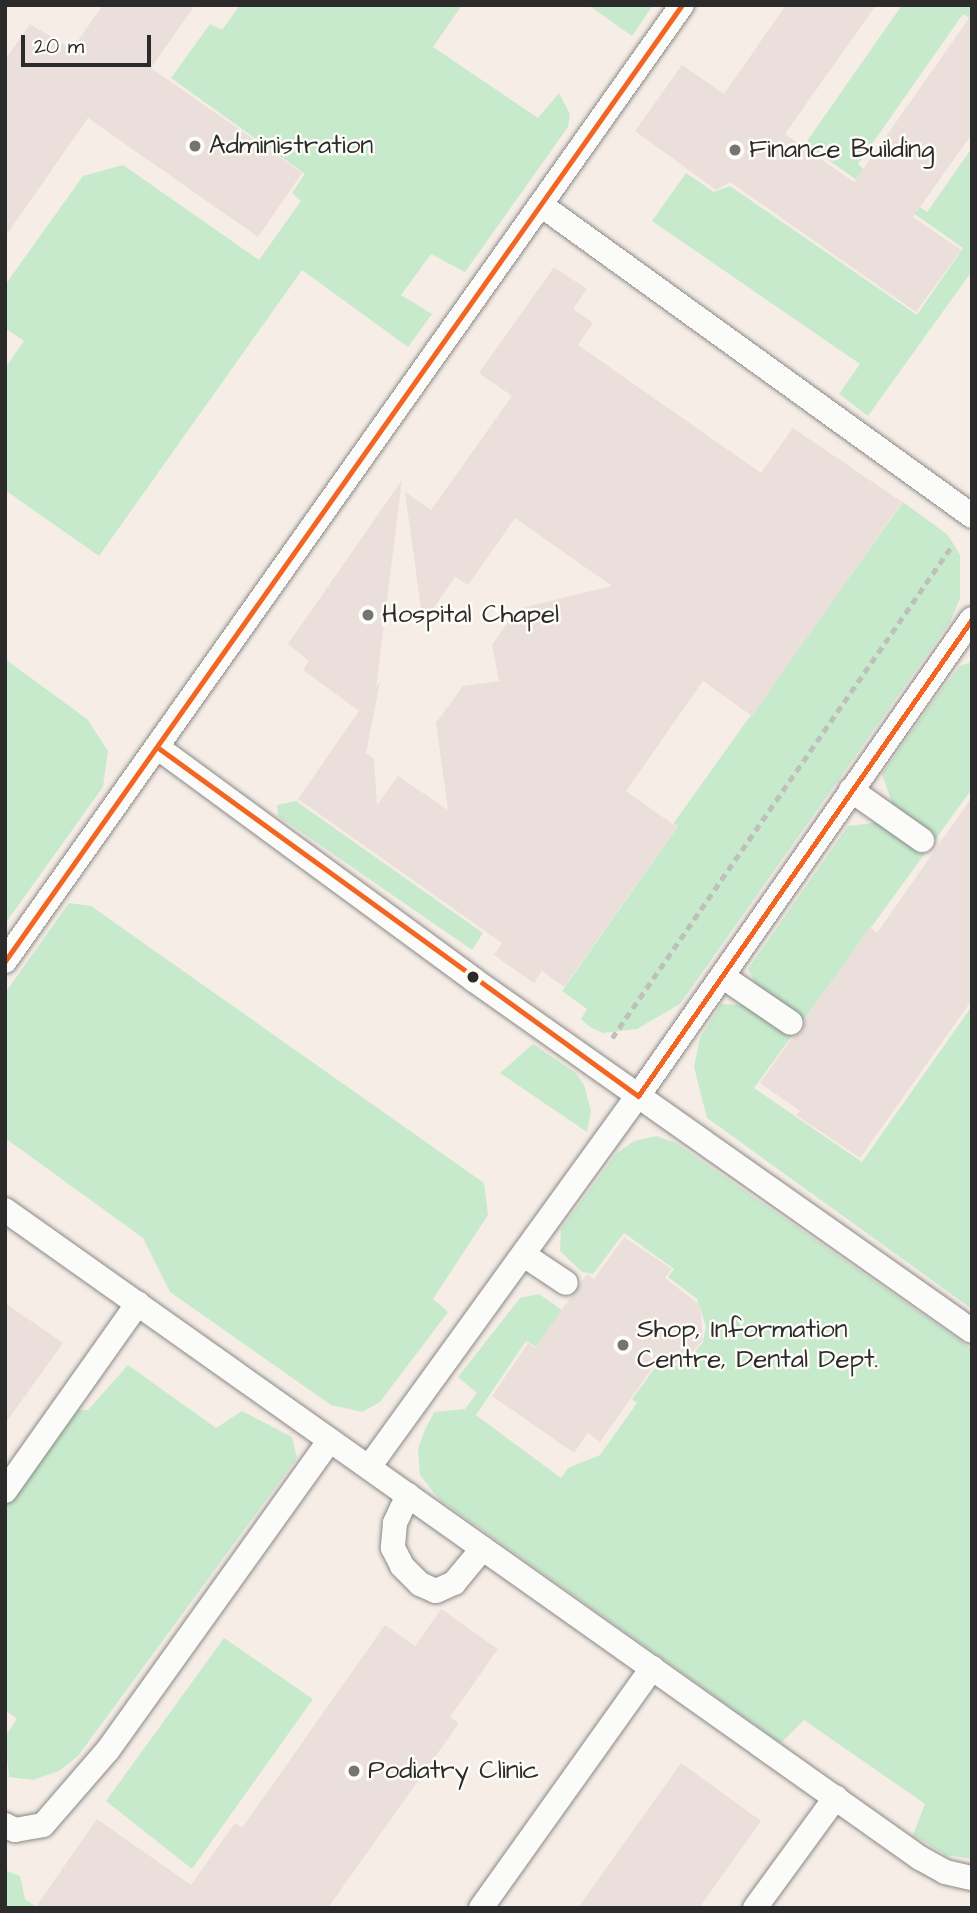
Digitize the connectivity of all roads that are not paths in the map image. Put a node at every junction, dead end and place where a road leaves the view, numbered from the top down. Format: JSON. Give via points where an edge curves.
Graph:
{"nodes":[{"id":1,"x":682,"y":5,"type":"edge"},
{"id":2,"x":541,"y":205,"type":"junction"},
{"id":3,"x":972,"y":516,"type":"edge"},
{"id":4,"x":972,"y":619,"type":"edge"},
{"id":5,"x":157,"y":747,"type":"junction"},
{"id":6,"x":852,"y":790,"type":"junction"},
{"id":7,"x":922,"y":839,"type":"dead end"},
{"id":8,"x":5,"y":961,"type":"edge"},
{"id":9,"x":722,"y":976,"type":"junction"},
{"id":10,"x":790,"y":1023,"type":"dead end"},
{"id":11,"x":638,"y":1096,"type":"junction"},
{"id":12,"x":5,"y":1210,"type":"edge"},
{"id":13,"x":524,"y":1255,"type":"junction"},
{"id":14,"x":566,"y":1283,"type":"dead end"},
{"id":15,"x":138,"y":1303,"type":"junction"},
{"id":16,"x":972,"y":1331,"type":"edge"},
{"id":17,"x":330,"y":1440,"type":"junction"},
{"id":18,"x":369,"y":1467,"type":"junction"},
{"id":19,"x":5,"y":1490,"type":"edge"},
{"id":20,"x":408,"y":1495,"type":"junction"},
{"id":21,"x":483,"y":1548,"type":"junction"},
{"id":22,"x":652,"y":1668,"type":"junction"},
{"id":23,"x":836,"y":1797,"type":"junction"},
{"id":24,"x":5,"y":1825,"type":"edge"},
{"id":25,"x":972,"y":1878,"type":"edge"},
{"id":26,"x":481,"y":1908,"type":"edge"},
{"id":27,"x":755,"y":1908,"type":"edge"}],
"edges":[{"from":1,"to":2,"type":"lane"},
{"from":2,"to":3,"type":"lane"},
{"from":2,"to":5,"type":"lane"},
{"from":4,"to":6,"type":"lane"},
{"from":5,"to":8,"type":"lane"},
{"from":5,"to":11,"type":"lane"},
{"from":6,"to":7,"type":"lane"},
{"from":6,"to":9,"type":"lane"},
{"from":9,"to":10,"type":"lane"},
{"from":9,"to":11,"type":"lane"},
{"from":11,"to":13,"type":"lane"},
{"from":11,"to":16,"type":"lane"},
{"from":12,"to":15,"type":"lane"},
{"from":13,"to":14,"type":"lane"},
{"from":13,"to":18,"type":"lane"},
{"from":15,"to":17,"type":"lane"},
{"from":15,"to":19,"type":"lane"},
{"from":17,"to":18,"type":"lane"},
{"from":17,"to":24,"type":"lane","via":[[108,1750],[43,1825],[15,1830]]},
{"from":18,"to":20,"type":"lane"},
{"from":20,"to":21,"type":"lane"},
{"from":20,"to":21,"type":"lane","via":[[396,1523],[393,1548],[401,1566],[420,1584],[436,1591],[454,1583]]},
{"from":21,"to":22,"type":"lane"},
{"from":22,"to":23,"type":"lane"},
{"from":22,"to":26,"type":"lane"},
{"from":23,"to":25,"type":"lane","via":[[945,1872]]},
{"from":23,"to":27,"type":"lane"}]}
